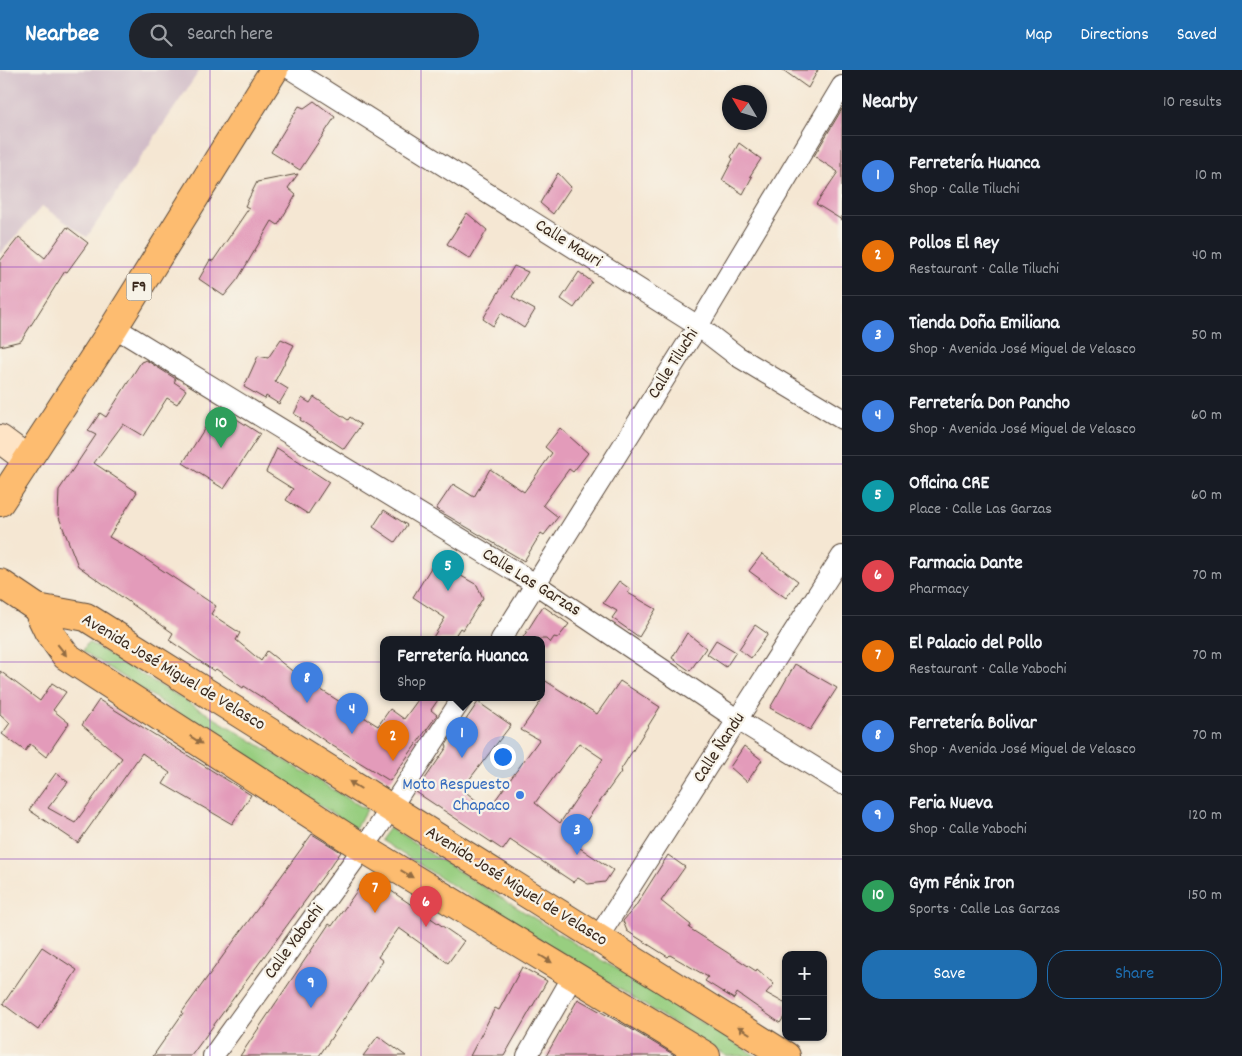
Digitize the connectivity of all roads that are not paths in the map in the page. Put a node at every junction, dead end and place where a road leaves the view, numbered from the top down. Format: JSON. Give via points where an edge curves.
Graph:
{"nodes":[{"id":1,"x":274,"y":70,"type":"edge"},
{"id":2,"x":292,"y":70,"type":"edge"},
{"id":3,"x":842,"y":86,"type":"edge"},
{"id":4,"x":698,"y":326,"type":"junction"},
{"id":5,"x":114,"y":327,"type":"junction"},
{"id":6,"x":842,"y":419,"type":"edge"},
{"id":7,"x":0,"y":440,"type":"edge"},
{"id":8,"x":27,"y":459,"type":"junction"},
{"id":9,"x":0,"y":502,"type":"edge"},
{"id":10,"x":842,"y":556,"type":"edge"},
{"id":11,"x":0,"y":582,"type":"edge"},
{"id":12,"x":537,"y":585,"type":"junction"},
{"id":13,"x":37,"y":608,"type":"junction"},
{"id":14,"x":503,"y":636,"type":"edge"},
{"id":15,"x":460,"y":701,"type":"edge"},
{"id":16,"x":738,"y":720,"type":"junction"},
{"id":17,"x":842,"y":784,"type":"edge"},
{"id":18,"x":377,"y":828,"type":"junction"},
{"id":19,"x":597,"y":939,"type":"junction"},
{"id":20,"x":573,"y":976,"type":"junction"},
{"id":21,"x":213,"y":1056,"type":"edge"},
{"id":22,"x":526,"y":1056,"type":"edge"},
{"id":23,"x":706,"y":1056,"type":"edge"},
{"id":24,"x":786,"y":1056,"type":"edge"}],
"edges":[{"from":1,"to":5,"type":"main road","number":"F9"},
{"from":2,"to":4,"type":"street","name":"Calle Mauri"},
{"from":3,"to":4,"type":"street","name":"Calle Tiluchi"},
{"from":4,"to":6,"type":"street","name":"Calle Mauri","via":[[737,356]]},
{"from":4,"to":12,"type":"street","name":"Calle Tiluchi"},
{"from":5,"to":8,"type":"main road","number":"F9"},
{"from":5,"to":12,"type":"street","name":"Calle Las Garzas"},
{"from":7,"to":8,"type":"main road"},
{"from":8,"to":9,"type":"main road","number":"F9"},
{"from":10,"to":16,"type":"street","name":"Calle Ñandu"},
{"from":11,"to":13,"type":"main road","name":"Avenida José Miguel de Velasco"},
{"from":12,"to":14,"type":"street","name":"Calle Tiluchi"},
{"from":12,"to":16,"type":"street","name":"Calle Las Garzas"},
{"from":18,"to":13,"type":"main road","name":"Avenida José Miguel de Velasco","one_way":true,"via":[[86,616]]},
{"from":13,"to":18,"type":"main road","name":"Avenida José Miguel de Velasco","one_way":true,"via":[[66,656]]},
{"from":15,"to":18,"type":"street"},
{"from":16,"to":17,"type":"street","name":"Calle Las Garzas"},
{"from":16,"to":19,"type":"street","name":"Calle Ñandu"},
{"from":18,"to":19,"type":"main road","name":"Avenida José Miguel de Velasco"},
{"from":18,"to":20,"type":"main road","name":"Avenida José Miguel de Velasco","one_way":true},
{"from":18,"to":21,"type":"street","name":"Calle Yabochi"},
{"from":24,"to":19,"type":"main road","name":"Avenida José Miguel de Velasco","one_way":true},
{"from":20,"to":22,"type":"street"},
{"from":20,"to":23,"type":"main road","name":"Avenida José Miguel de Velasco"}]}
